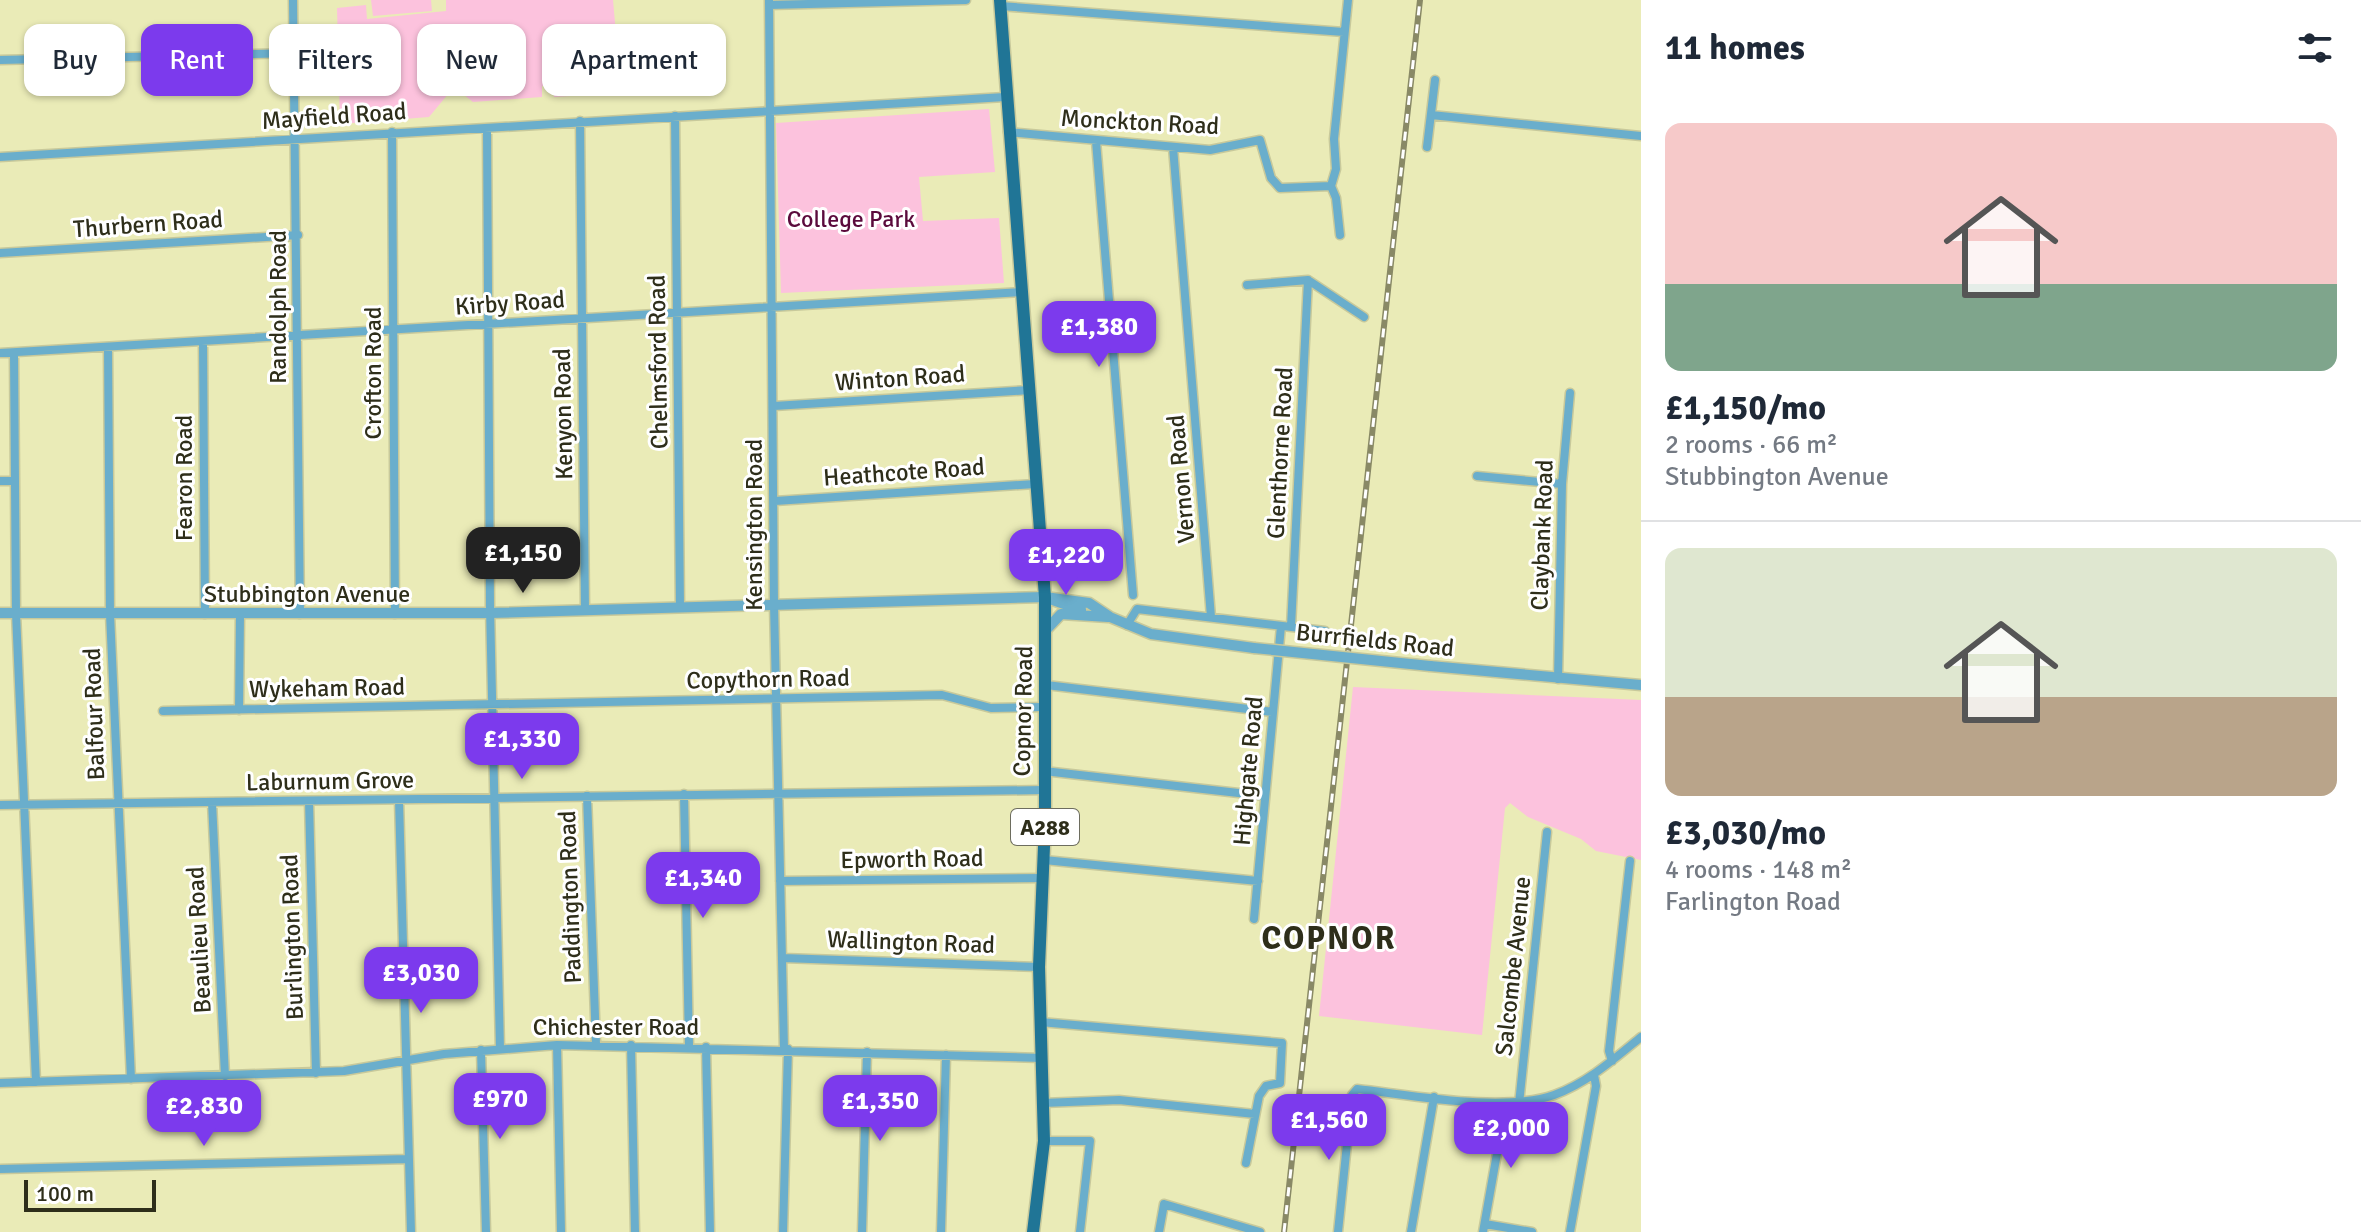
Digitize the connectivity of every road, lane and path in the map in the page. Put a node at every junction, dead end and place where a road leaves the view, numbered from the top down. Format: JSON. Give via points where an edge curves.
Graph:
{"nodes":[{"id":1,"x":293,"y":0,"type":"edge"},
{"id":2,"x":966,"y":0,"type":"edge"},
{"id":3,"x":1348,"y":0,"type":"edge"},
{"id":4,"x":769,"y":2,"type":"edge"},
{"id":5,"x":1000,"y":3,"type":"edge"},
{"id":6,"x":294,"y":24,"type":"edge"},
{"id":7,"x":1344,"y":32,"type":"junction"},
{"id":8,"x":269,"y":54,"type":"edge"},
{"id":9,"x":0,"y":60,"type":"edge"},
{"id":10,"x":1435,"y":80,"type":"dead end"},
{"id":11,"x":296,"y":96,"type":"edge"},
{"id":12,"x":1005,"y":97,"type":"junction"},
{"id":13,"x":770,"y":111,"type":"junction"},
{"id":14,"x":1431,"y":115,"type":"junction"},
{"id":15,"x":675,"y":116,"type":"junction"},
{"id":16,"x":580,"y":121,"type":"junction"},
{"id":17,"x":487,"y":128,"type":"junction"},
{"id":18,"x":392,"y":132,"type":"junction"},
{"id":19,"x":1008,"y":132,"type":"junction"},
{"id":20,"x":1641,"y":136,"type":"edge"},
{"id":21,"x":297,"y":139,"type":"junction"},
{"id":22,"x":1096,"y":141,"type":"junction"},
{"id":23,"x":1173,"y":147,"type":"junction"},
{"id":24,"x":1427,"y":147,"type":"dead end"},
{"id":25,"x":0,"y":157,"type":"edge"},
{"id":26,"x":1331,"y":186,"type":"junction"},
{"id":27,"x":298,"y":235,"type":"junction"},
{"id":28,"x":1340,"y":235,"type":"dead end"},
{"id":29,"x":0,"y":253,"type":"edge"},
{"id":30,"x":1308,"y":280,"type":"junction"},
{"id":31,"x":1247,"y":285,"type":"dead end"},
{"id":32,"x":1022,"y":292,"type":"junction"},
{"id":33,"x":773,"y":307,"type":"junction"},
{"id":34,"x":679,"y":312,"type":"junction"},
{"id":35,"x":1364,"y":317,"type":"dead end"},
{"id":36,"x":582,"y":318,"type":"junction"},
{"id":37,"x":487,"y":324,"type":"junction"},
{"id":38,"x":393,"y":330,"type":"junction"},
{"id":39,"x":298,"y":335,"type":"junction"},
{"id":40,"x":203,"y":341,"type":"junction"},
{"id":41,"x":108,"y":347,"type":"junction"},
{"id":42,"x":0,"y":353,"type":"edge"},
{"id":43,"x":14,"y":353,"type":"junction"},
{"id":44,"x":1030,"y":390,"type":"junction"},
{"id":45,"x":1570,"y":393,"type":"dead end"},
{"id":46,"x":774,"y":406,"type":"junction"},
{"id":47,"x":1477,"y":476,"type":"dead end"},
{"id":48,"x":0,"y":481,"type":"edge"},
{"id":49,"x":15,"y":481,"type":"junction"},
{"id":50,"x":1035,"y":484,"type":"junction"},
{"id":51,"x":1562,"y":484,"type":"junction"},
{"id":52,"x":775,"y":501,"type":"junction"},
{"id":53,"x":1133,"y":595,"type":"dead end"},
{"id":54,"x":1045,"y":597,"type":"junction"},
{"id":55,"x":774,"y":604,"type":"junction"},
{"id":56,"x":680,"y":607,"type":"junction"},
{"id":57,"x":585,"y":610,"type":"junction"},
{"id":58,"x":0,"y":613,"type":"edge"},
{"id":59,"x":16,"y":613,"type":"junction"},
{"id":60,"x":490,"y":613,"type":"junction"},
{"id":61,"x":110,"y":614,"type":"junction"},
{"id":62,"x":205,"y":614,"type":"junction"},
{"id":63,"x":240,"y":614,"type":"junction"},
{"id":64,"x":300,"y":614,"type":"junction"},
{"id":65,"x":395,"y":614,"type":"junction"},
{"id":66,"x":1110,"y":617,"type":"junction"},
{"id":67,"x":1211,"y":617,"type":"junction"},
{"id":68,"x":1127,"y":625,"type":"junction"},
{"id":69,"x":1281,"y":626,"type":"junction"},
{"id":70,"x":1291,"y":627,"type":"junction"},
{"id":71,"x":1046,"y":630,"type":"junction"},
{"id":72,"x":1325,"y":631,"type":"dead end"},
{"id":73,"x":1558,"y":679,"type":"junction"},
{"id":74,"x":1046,"y":685,"type":"junction"},
{"id":75,"x":1641,"y":685,"type":"edge"},
{"id":76,"x":776,"y":699,"type":"junction"},
{"id":77,"x":492,"y":705,"type":"junction"},
{"id":78,"x":1044,"y":707,"type":"junction"},
{"id":79,"x":239,"y":710,"type":"junction"},
{"id":80,"x":163,"y":711,"type":"dead end"},
{"id":81,"x":1273,"y":712,"type":"junction"},
{"id":82,"x":1044,"y":771,"type":"junction"},
{"id":83,"x":1044,"y":790,"type":"junction"},
{"id":84,"x":684,"y":794,"type":"junction"},
{"id":85,"x":778,"y":794,"type":"junction"},
{"id":86,"x":587,"y":796,"type":"junction"},
{"id":87,"x":1265,"y":796,"type":"junction"},
{"id":88,"x":493,"y":798,"type":"junction"},
{"id":89,"x":399,"y":800,"type":"junction"},
{"id":90,"x":309,"y":801,"type":"junction"},
{"id":91,"x":212,"y":802,"type":"junction"},
{"id":92,"x":118,"y":803,"type":"junction"},
{"id":93,"x":24,"y":804,"type":"junction"},
{"id":94,"x":0,"y":805,"type":"edge"},
{"id":95,"x":1547,"y":832,"type":"dead end"},
{"id":96,"x":1044,"y":860,"type":"junction"},
{"id":97,"x":1630,"y":861,"type":"dead end"},
{"id":98,"x":1043,"y":878,"type":"junction"},
{"id":99,"x":780,"y":881,"type":"junction"},
{"id":100,"x":1258,"y":881,"type":"junction"},
{"id":101,"x":1254,"y":919,"type":"dead end"},
{"id":102,"x":783,"y":958,"type":"junction"},
{"id":103,"x":1039,"y":967,"type":"junction"},
{"id":104,"x":1040,"y":1022,"type":"junction"},
{"id":105,"x":1641,"y":1037,"type":"edge"},
{"id":106,"x":596,"y":1044,"type":"junction"},
{"id":107,"x":557,"y":1045,"type":"junction"},
{"id":108,"x":631,"y":1045,"type":"junction"},
{"id":109,"x":689,"y":1046,"type":"junction"},
{"id":110,"x":706,"y":1047,"type":"junction"},
{"id":111,"x":500,"y":1049,"type":"junction"},
{"id":112,"x":786,"y":1049,"type":"junction"},
{"id":113,"x":481,"y":1050,"type":"junction"},
{"id":114,"x":867,"y":1052,"type":"junction"},
{"id":115,"x":946,"y":1055,"type":"junction"},
{"id":116,"x":1042,"y":1058,"type":"junction"},
{"id":117,"x":406,"y":1059,"type":"junction"},
{"id":118,"x":1612,"y":1061,"type":"junction"},
{"id":119,"x":316,"y":1073,"type":"junction"},
{"id":120,"x":1594,"y":1075,"type":"junction"},
{"id":121,"x":225,"y":1076,"type":"junction"},
{"id":122,"x":131,"y":1079,"type":"junction"},
{"id":123,"x":36,"y":1082,"type":"junction"},
{"id":124,"x":0,"y":1083,"type":"edge"},
{"id":125,"x":1434,"y":1097,"type":"junction"},
{"id":126,"x":1043,"y":1103,"type":"junction"},
{"id":127,"x":1506,"y":1103,"type":"junction"},
{"id":128,"x":1519,"y":1104,"type":"junction"},
{"id":129,"x":1255,"y":1114,"type":"junction"},
{"id":130,"x":1044,"y":1141,"type":"junction"},
{"id":131,"x":408,"y":1159,"type":"junction"},
{"id":132,"x":1246,"y":1163,"type":"dead end"},
{"id":133,"x":0,"y":1169,"type":"edge"},
{"id":134,"x":1233,"y":1228,"type":"edge"},
{"id":135,"x":1484,"y":1228,"type":"edge"},
{"id":136,"x":411,"y":1232,"type":"edge"},
{"id":137,"x":486,"y":1232,"type":"edge"},
{"id":138,"x":561,"y":1232,"type":"edge"},
{"id":139,"x":635,"y":1232,"type":"edge"},
{"id":140,"x":710,"y":1232,"type":"edge"},
{"id":141,"x":783,"y":1232,"type":"edge"},
{"id":142,"x":862,"y":1232,"type":"edge"},
{"id":143,"x":941,"y":1232,"type":"edge"},
{"id":144,"x":1033,"y":1232,"type":"edge"},
{"id":145,"x":1080,"y":1232,"type":"edge"},
{"id":146,"x":1159,"y":1232,"type":"edge"},
{"id":147,"x":1260,"y":1232,"type":"edge"},
{"id":148,"x":1338,"y":1232,"type":"edge"},
{"id":149,"x":1411,"y":1232,"type":"edge"},
{"id":150,"x":1532,"y":1232,"type":"edge"},
{"id":151,"x":1570,"y":1232,"type":"edge"}],
"edges":[{"from":1,"to":6,"type":"street","name":"Randolph Road"},
{"from":2,"to":4,"type":"street"},
{"from":3,"to":7,"type":"street"},
{"from":4,"to":13,"type":"street","name":"Kensington Road"},
{"from":5,"to":7,"type":"street"},
{"from":5,"to":12,"type":"main road","name":"Copnor Road","number":"A288"},
{"from":7,"to":26,"type":"street"},
{"from":8,"to":9,"type":"street"},
{"from":10,"to":14,"type":"street"},
{"from":11,"to":21,"type":"street","name":"Randolph Road"},
{"from":12,"to":13,"type":"street","name":"Mayfield Road"},
{"from":12,"to":19,"type":"main road","name":"Copnor Road","number":"A288"},
{"from":13,"to":15,"type":"street","name":"Mayfield Road"},
{"from":13,"to":33,"type":"street","name":"Kensington Road"},
{"from":14,"to":20,"type":"street"},
{"from":14,"to":24,"type":"street"},
{"from":15,"to":16,"type":"street","name":"Mayfield Road"},
{"from":15,"to":34,"type":"street","name":"Chelmsford Road"},
{"from":16,"to":17,"type":"street","name":"Mayfield Road"},
{"from":16,"to":36,"type":"street","name":"Kenyon Road"},
{"from":17,"to":18,"type":"street","name":"Mayfield Road"},
{"from":17,"to":37,"type":"street"},
{"from":18,"to":21,"type":"street","name":"Mayfield Road"},
{"from":18,"to":38,"type":"street","name":"Crofton Road"},
{"from":19,"to":22,"type":"street","name":"Monckton Road"},
{"from":19,"to":32,"type":"main road","name":"Copnor Road","number":"A288"},
{"from":21,"to":25,"type":"street","name":"Mayfield Road"},
{"from":21,"to":27,"type":"street","name":"Randolph Road"},
{"from":22,"to":23,"type":"street","name":"Monckton Road"},
{"from":22,"to":53,"type":"street"},
{"from":23,"to":26,"type":"street","name":"Monckton Road","via":[[1218,150],[1260,140],[1271,178],[1280,188]]},
{"from":23,"to":67,"type":"street","name":"Vernon Road"},
{"from":26,"to":28,"type":"street"},
{"from":27,"to":29,"type":"street","name":"Thurbern Road"},
{"from":27,"to":39,"type":"street","name":"Randolph Road"},
{"from":30,"to":31,"type":"street"},
{"from":30,"to":35,"type":"street"},
{"from":30,"to":70,"type":"street","name":"Glenthorne Road"},
{"from":32,"to":33,"type":"street","name":"Kirby Road"},
{"from":32,"to":44,"type":"main road","name":"Copnor Road","number":"A288"},
{"from":33,"to":34,"type":"street","name":"Kirby Road"},
{"from":33,"to":46,"type":"street","name":"Kensington Road"},
{"from":34,"to":36,"type":"street","name":"Kirby Road"},
{"from":34,"to":56,"type":"street","name":"Chelmsford Road"},
{"from":36,"to":37,"type":"street","name":"Kirby Road"},
{"from":36,"to":57,"type":"street","name":"Kenyon Road"},
{"from":37,"to":38,"type":"street","name":"Kirby Road"},
{"from":37,"to":60,"type":"street"},
{"from":38,"to":39,"type":"street","name":"Kirby Road"},
{"from":38,"to":65,"type":"street","name":"Crofton Road"},
{"from":39,"to":40,"type":"street","name":"Kirby Road"},
{"from":39,"to":64,"type":"street","name":"Randolph Road"},
{"from":40,"to":41,"type":"street","name":"Kirby Road"},
{"from":40,"to":62,"type":"street","name":"Fearon Road"},
{"from":41,"to":43,"type":"street","name":"Kirby Road"},
{"from":41,"to":61,"type":"street","name":"Balfour Road"},
{"from":42,"to":43,"type":"street","name":"Kirby Road"},
{"from":43,"to":49,"type":"street"},
{"from":44,"to":46,"type":"street","name":"Winton Road"},
{"from":44,"to":50,"type":"main road","name":"Copnor Road","number":"A288"},
{"from":45,"to":51,"type":"street","name":"Claybank Road"},
{"from":46,"to":52,"type":"street","name":"Kensington Road"},
{"from":47,"to":51,"type":"street"},
{"from":48,"to":49,"type":"street"},
{"from":49,"to":59,"type":"street"},
{"from":50,"to":52,"type":"street","name":"Heathcote Road"},
{"from":50,"to":54,"type":"main road","name":"Copnor Road","number":"A288"},
{"from":51,"to":73,"type":"street","name":"Claybank Road"},
{"from":52,"to":55,"type":"street","name":"Kensington Road"},
{"from":54,"to":55,"type":"street","name":"Stubbington Avenue"},
{"from":54,"to":66,"type":"street","name":"Burrfields Road","via":[[1089,603]]},
{"from":54,"to":71,"type":"main road","name":"Copnor Road","number":"A288"},
{"from":55,"to":56,"type":"street","name":"Stubbington Avenue"},
{"from":55,"to":76,"type":"street","name":"Kensington Road"},
{"from":56,"to":57,"type":"street","name":"Stubbington Avenue"},
{"from":57,"to":60,"type":"street","name":"Stubbington Avenue"},
{"from":58,"to":59,"type":"street","name":"Stubbington Avenue"},
{"from":59,"to":61,"type":"street","name":"Stubbington Avenue"},
{"from":59,"to":93,"type":"street"},
{"from":60,"to":65,"type":"street","name":"Stubbington Avenue"},
{"from":60,"to":77,"type":"street"},
{"from":61,"to":62,"type":"street","name":"Stubbington Avenue"},
{"from":61,"to":92,"type":"street","name":"Balfour Road"},
{"from":62,"to":63,"type":"street","name":"Stubbington Avenue"},
{"from":63,"to":64,"type":"street","name":"Stubbington Avenue"},
{"from":63,"to":79,"type":"street"},
{"from":64,"to":65,"type":"street","name":"Stubbington Avenue"},
{"from":66,"to":68,"type":"street","name":"Burrfields Road"},
{"from":66,"to":71,"type":"street","name":"Burrfields Road","via":[[1061,614]]},
{"from":67,"to":68,"type":"street","via":[[1137,609]]},
{"from":67,"to":69,"type":"street"},
{"from":68,"to":73,"type":"street","name":"Burrfields Road","bridge":true,"via":[[1170,637],[1254,648]]},
{"from":69,"to":70,"type":"street"},
{"from":69,"to":81,"type":"street","name":"Highgate Road"},
{"from":70,"to":72,"type":"street"},
{"from":71,"to":74,"type":"main road","name":"Copnor Road","number":"A288"},
{"from":73,"to":75,"type":"street","name":"Burrfields Road"},
{"from":74,"to":78,"type":"main road","name":"Copnor Road","number":"A288"},
{"from":74,"to":81,"type":"street"},
{"from":76,"to":77,"type":"street","name":"Copythorn Road"},
{"from":76,"to":78,"type":"street","name":"Copythorn Road","via":[[942,695],[991,708]]},
{"from":76,"to":85,"type":"street","name":"Kensington Road"},
{"from":77,"to":79,"type":"street","name":"Wykeham Road"},
{"from":77,"to":88,"type":"street"},
{"from":78,"to":82,"type":"main road","name":"Copnor Road","number":"A288"},
{"from":79,"to":80,"type":"street","name":"Wykeham Road"},
{"from":81,"to":87,"type":"street","name":"Highgate Road"},
{"from":82,"to":83,"type":"main road","name":"Copnor Road","number":"A288"},
{"from":82,"to":87,"type":"street"},
{"from":83,"to":85,"type":"street","name":"Laburnum Grove"},
{"from":83,"to":96,"type":"main road","name":"Copnor Road","number":"A288"},
{"from":84,"to":85,"type":"street","name":"Laburnum Grove"},
{"from":84,"to":86,"type":"street","name":"Laburnum Grove"},
{"from":84,"to":109,"type":"street"},
{"from":85,"to":99,"type":"street","name":"Kensington Road"},
{"from":86,"to":88,"type":"street","name":"Laburnum Grove"},
{"from":86,"to":106,"type":"street","name":"Paddington Road"},
{"from":87,"to":100,"type":"street","name":"Highgate Road"},
{"from":88,"to":89,"type":"street","name":"Laburnum Grove"},
{"from":88,"to":111,"type":"street"},
{"from":89,"to":90,"type":"street","name":"Laburnum Grove"},
{"from":89,"to":117,"type":"street"},
{"from":90,"to":91,"type":"street","name":"Laburnum Grove"},
{"from":90,"to":119,"type":"street","name":"Burlington Road"},
{"from":91,"to":92,"type":"street","name":"Laburnum Grove"},
{"from":91,"to":121,"type":"street","name":"Beaulieu Road"},
{"from":92,"to":93,"type":"street","name":"Laburnum Grove"},
{"from":92,"to":122,"type":"street","name":"Balfour Road"},
{"from":93,"to":94,"type":"street","name":"Laburnum Grove"},
{"from":93,"to":123,"type":"street"},
{"from":95,"to":128,"type":"street","name":"Salcombe Avenue"},
{"from":96,"to":98,"type":"main road","name":"Copnor Road","number":"A288"},
{"from":96,"to":100,"type":"street"},
{"from":97,"to":118,"type":"street"},
{"from":98,"to":99,"type":"street","name":"Epworth Road"},
{"from":98,"to":103,"type":"main road","name":"Copnor Road","number":"A288"},
{"from":99,"to":102,"type":"street","name":"Kensington Road"},
{"from":100,"to":101,"type":"street","name":"Highgate Road"},
{"from":102,"to":103,"type":"street","name":"Wallington Road"},
{"from":102,"to":112,"type":"street","name":"Kensington Road"},
{"from":103,"to":104,"type":"main road","name":"Copnor Road","number":"A288"},
{"from":104,"to":116,"type":"main road","name":"Copnor Road","number":"A288"},
{"from":104,"to":129,"type":"street","via":[[1279,1041],[1280,1083],[1261,1090]]},
{"from":105,"to":118,"type":"street"},
{"from":106,"to":107,"type":"street","name":"Chichester Road"},
{"from":106,"to":108,"type":"street","name":"Chichester Road"},
{"from":107,"to":111,"type":"street","name":"Chichester Road"},
{"from":107,"to":138,"type":"street"},
{"from":108,"to":109,"type":"street","name":"Chichester Road"},
{"from":108,"to":139,"type":"street"},
{"from":109,"to":110,"type":"street","name":"Chichester Road"},
{"from":110,"to":112,"type":"street","name":"Chichester Road"},
{"from":110,"to":140,"type":"street"},
{"from":111,"to":113,"type":"street","name":"Chichester Road"},
{"from":112,"to":114,"type":"street","name":"Chichester Road"},
{"from":112,"to":141,"type":"street","name":"Kensington Road"},
{"from":113,"to":117,"type":"street","name":"Chichester Road"},
{"from":113,"to":137,"type":"street"},
{"from":114,"to":115,"type":"street","name":"Chichester Road"},
{"from":114,"to":142,"type":"street"},
{"from":115,"to":116,"type":"street","name":"Chichester Road"},
{"from":115,"to":143,"type":"street"},
{"from":116,"to":126,"type":"main road","name":"Copnor Road","number":"A288"},
{"from":117,"to":119,"type":"street","name":"Chichester Road"},
{"from":117,"to":131,"type":"street"},
{"from":118,"to":120,"type":"street"},
{"from":119,"to":121,"type":"street","name":"Chichester Road"},
{"from":120,"to":128,"type":"street","via":[[1564,1091]]},
{"from":120,"to":151,"type":"street"},
{"from":121,"to":122,"type":"street","name":"Chichester Road"},
{"from":122,"to":123,"type":"street","name":"Chichester Road"},
{"from":123,"to":124,"type":"street","name":"Chichester Road"},
{"from":125,"to":127,"type":"street"},
{"from":125,"to":148,"type":"street","via":[[1357,1089],[1352,1095]]},
{"from":125,"to":149,"type":"street"},
{"from":126,"to":129,"type":"street","via":[[1119,1100]]},
{"from":126,"to":130,"type":"main road","name":"Copnor Road","number":"A288"},
{"from":127,"to":128,"type":"street"},
{"from":127,"to":135,"type":"street"},
{"from":129,"to":132,"type":"street"},
{"from":130,"to":144,"type":"main road","name":"Copnor Road","number":"A288"},
{"from":130,"to":145,"type":"street","via":[[1090,1141]]},
{"from":131,"to":133,"type":"street"},
{"from":131,"to":136,"type":"street"},
{"from":134,"to":146,"type":"street","via":[[1164,1204]]},
{"from":134,"to":147,"type":"street"},
{"from":135,"to":150,"type":"street"}]}
